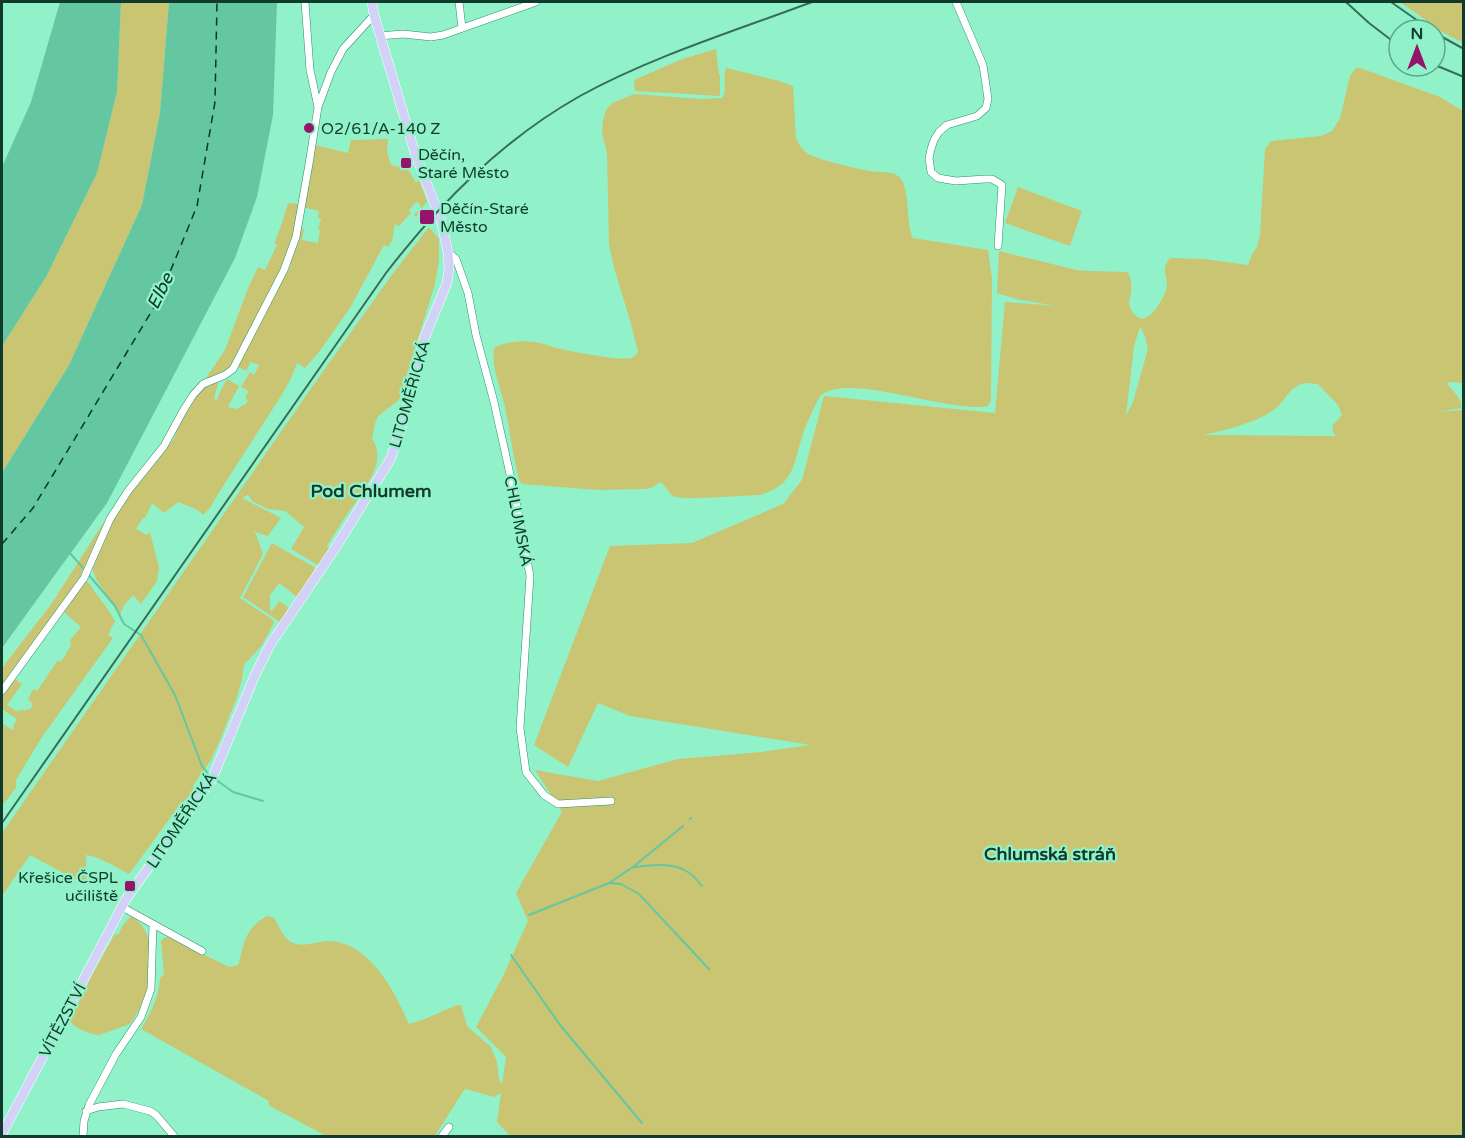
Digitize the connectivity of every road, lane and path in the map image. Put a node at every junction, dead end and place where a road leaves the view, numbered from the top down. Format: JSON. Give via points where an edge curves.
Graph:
{"nodes":[{"id":1,"x":305,"y":2,"type":"edge"},
{"id":2,"x":372,"y":2,"type":"edge"},
{"id":3,"x":459,"y":2,"type":"edge"},
{"id":4,"x":533,"y":2,"type":"edge"},
{"id":5,"x":956,"y":2,"type":"edge"},
{"id":6,"x":374,"y":15,"type":"junction"},
{"id":7,"x":462,"y":28,"type":"junction"},
{"id":8,"x":380,"y":36,"type":"junction"},
{"id":9,"x":318,"y":107,"type":"junction"},
{"id":10,"x":998,"y":246,"type":"dead end"},
{"id":11,"x":448,"y":252,"type":"junction"},
{"id":12,"x":2,"y":692,"type":"edge"},
{"id":13,"x":611,"y":801,"type":"dead end"},
{"id":14,"x":122,"y":907,"type":"junction"},
{"id":15,"x":153,"y":924,"type":"junction"},
{"id":16,"x":202,"y":951,"type":"dead end"},
{"id":17,"x":86,"y":1111,"type":"junction"},
{"id":18,"x":449,"y":1127,"type":"dead end"},
{"id":19,"x":2,"y":1134,"type":"edge"},
{"id":20,"x":83,"y":1137,"type":"edge"},
{"id":21,"x":174,"y":1137,"type":"edge"},
{"id":22,"x":442,"y":1137,"type":"edge"}],
"edges":[{"from":1,"to":9,"type":"street","via":[[310,70]]},
{"from":2,"to":6,"type":"main road","name":"LITOMĚŘICKÁ"},
{"from":3,"to":7,"type":"street"},
{"from":4,"to":7,"type":"street"},
{"from":5,"to":10,"type":"street","via":[[983,64],[988,99],[986,108],[977,116],[947,125],[939,132],[929,158],[931,172],[938,178],[985,178],[1002,185]]},
{"from":6,"to":8,"type":"main road","name":"LITOMĚŘICKÁ"},
{"from":6,"to":9,"type":"street","via":[[343,49]]},
{"from":7,"to":8,"type":"street","via":[[431,37],[403,33]]},
{"from":8,"to":11,"type":"main road","name":"LITOMĚŘICKÁ","via":[[415,153],[442,222]]},
{"from":9,"to":12,"type":"street","via":[[296,237],[285,270],[233,369],[203,384],[193,395],[164,446],[110,519],[84,578]]},
{"from":11,"to":13,"type":"street","name":"CHLUMSKÁ","via":[[456,259],[468,293],[530,576],[520,728],[526,772],[544,795],[558,804]]},
{"from":11,"to":14,"type":"main road","name":"LITOMĚŘICKÁ","via":[[447,283],[427,330],[390,460],[270,645],[213,776]]},
{"from":14,"to":15,"type":"street"},
{"from":14,"to":19,"type":"main road","name":"VÍTĚZSTVÍ"},
{"from":15,"to":16,"type":"street"},
{"from":15,"to":17,"type":"street","via":[[151,988],[141,1017]]},
{"from":17,"to":20,"type":"street"},
{"from":17,"to":21,"type":"street","via":[[123,1104],[150,1110]]},
{"from":18,"to":22,"type":"street"}]}
